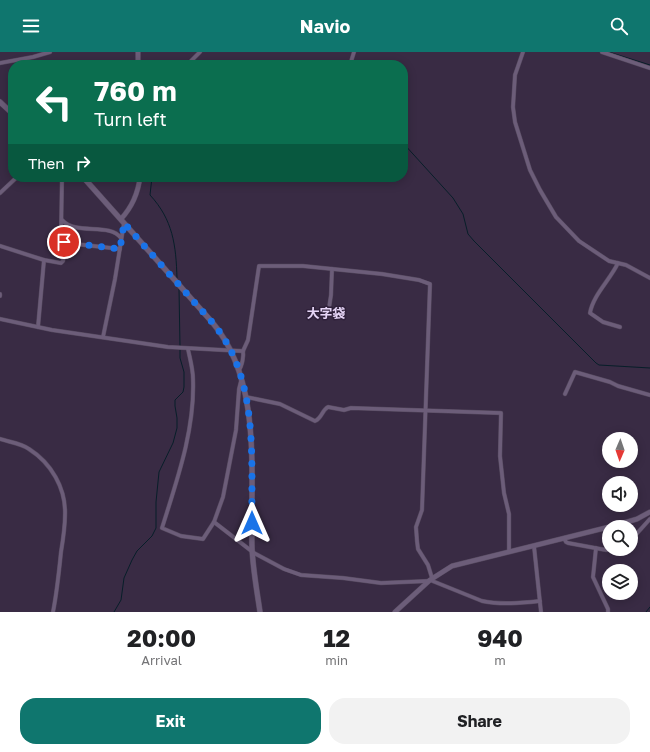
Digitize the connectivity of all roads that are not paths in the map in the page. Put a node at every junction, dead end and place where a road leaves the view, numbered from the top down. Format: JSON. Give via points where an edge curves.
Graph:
{"nodes":[{"id":1,"x":48,"y":52,"type":"edge"},
{"id":2,"x":200,"y":52,"type":"edge"},
{"id":3,"x":523,"y":52,"type":"edge"},
{"id":4,"x":602,"y":52,"type":"edge"},
{"id":5,"x":23,"y":59,"type":"joint"},
{"id":6,"x":17,"y":60,"type":"edge"},
{"id":7,"x":192,"y":60,"type":"edge"},
{"id":8,"x":650,"y":68,"type":"edge"},
{"id":9,"x":0,"y":102,"type":"edge"},
{"id":10,"x":8,"y":109,"type":"edge"},
{"id":11,"x":12,"y":182,"type":"edge"},
{"id":12,"x":62,"y":182,"type":"edge"},
{"id":13,"x":87,"y":182,"type":"edge"},
{"id":14,"x":139,"y":182,"type":"edge"},
{"id":15,"x":0,"y":194,"type":"edge"},
{"id":16,"x":62,"y":220,"type":"junction"},
{"id":17,"x":122,"y":221,"type":"junction"},
{"id":18,"x":121,"y":238,"type":"junction"},
{"id":19,"x":67,"y":243,"type":"junction"},
{"id":20,"x":0,"y":246,"type":"edge"},
{"id":21,"x":120,"y":249,"type":"junction"},
{"id":22,"x":44,"y":260,"type":"junction"},
{"id":23,"x":618,"y":264,"type":"junction"},
{"id":24,"x":332,"y":269,"type":"junction"},
{"id":25,"x":650,"y":278,"type":"edge"},
{"id":26,"x":329,"y":308,"type":"dead end"},
{"id":27,"x":0,"y":319,"type":"edge"},
{"id":28,"x":38,"y":327,"type":"junction"},
{"id":29,"x":620,"y":327,"type":"dead end"},
{"id":30,"x":103,"y":337,"type":"junction"},
{"id":31,"x":188,"y":349,"type":"junction"},
{"id":32,"x":232,"y":351,"type":"junction"},
{"id":33,"x":243,"y":351,"type":"junction"},
{"id":34,"x":239,"y":370,"type":"junction"},
{"id":35,"x":242,"y":380,"type":"junction"},
{"id":36,"x":565,"y":394,"type":"dead end"},
{"id":37,"x":650,"y":394,"type":"edge"},
{"id":38,"x":246,"y":397,"type":"junction"},
{"id":39,"x":426,"y":410,"type":"junction"},
{"id":40,"x":0,"y":439,"type":"edge"},
{"id":41,"x":650,"y":512,"type":"edge"},
{"id":42,"x":634,"y":520,"type":"edge"},
{"id":43,"x":650,"y":520,"type":"edge"},
{"id":44,"x":214,"y":522,"type":"junction"},
{"id":45,"x":602,"y":529,"type":"edge"},
{"id":46,"x":638,"y":533,"type":"edge"},
{"id":47,"x":564,"y":538,"type":"junction"},
{"id":48,"x":534,"y":546,"type":"junction"},
{"id":49,"x":596,"y":548,"type":"junction"},
{"id":50,"x":602,"y":549,"type":"edge"},
{"id":51,"x":252,"y":551,"type":"junction"},
{"id":52,"x":509,"y":552,"type":"junction"},
{"id":53,"x":430,"y":580,"type":"junction"},
{"id":54,"x":540,"y":601,"type":"junction"},
{"id":55,"x":53,"y":612,"type":"edge"},
{"id":56,"x":260,"y":612,"type":"edge"},
{"id":57,"x":395,"y":612,"type":"edge"},
{"id":58,"x":541,"y":612,"type":"edge"},
{"id":59,"x":608,"y":612,"type":"edge"}],
"edges":[{"from":1,"to":5,"type":"street"},
{"from":2,"to":7,"type":"street"},
{"from":3,"to":23,"type":"street","via":[[515,75],[513,107],[530,170],[556,217],[578,241]]},
{"from":4,"to":8,"type":"street"},
{"from":5,"to":6,"type":"street"},
{"from":9,"to":10,"type":"main road"},
{"from":11,"to":15,"type":"street"},
{"from":12,"to":16,"type":"street"},
{"from":13,"to":17,"type":"main road"},
{"from":14,"to":17,"type":"street","via":[[136,196]]},
{"from":16,"to":18,"type":"street","via":[[70,226],[111,231]]},
{"from":16,"to":19,"type":"street","via":[[61,237]]},
{"from":17,"to":18,"type":"street"},
{"from":17,"to":32,"type":"main road","via":[[218,329]]},
{"from":18,"to":21,"type":"street"},
{"from":19,"to":21,"type":"street"},
{"from":19,"to":22,"type":"street","via":[[63,262]]},
{"from":20,"to":22,"type":"street"},
{"from":21,"to":30,"type":"street"},
{"from":22,"to":28,"type":"street"},
{"from":23,"to":25,"type":"street","via":[[626,265]]},
{"from":23,"to":29,"type":"street","via":[[593,302],[590,314],[603,322]]},
{"from":24,"to":26,"type":"street"},
{"from":24,"to":33,"type":"street","via":[[285,265],[258,266],[248,340]]},
{"from":24,"to":39,"type":"street","via":[[382,274],[430,284]]},
{"from":27,"to":28,"type":"street"},
{"from":28,"to":30,"type":"street"},
{"from":30,"to":31,"type":"street"},
{"from":31,"to":32,"type":"street"},
{"from":31,"to":44,"type":"street","via":[[193,379],[191,420],[182,464],[162,528],[181,536],[203,539]]},
{"from":32,"to":33,"type":"street"},
{"from":32,"to":34,"type":"main road"},
{"from":33,"to":34,"type":"street"},
{"from":34,"to":35,"type":"main road"},
{"from":35,"to":38,"type":"main road"},
{"from":35,"to":44,"type":"street","via":[[229,467],[223,497]]},
{"from":36,"to":37,"type":"street","via":[[575,372]]},
{"from":38,"to":39,"type":"street","via":[[280,404],[315,421],[328,407],[344,410]]},
{"from":38,"to":51,"type":"main road","via":[[251,437]]},
{"from":39,"to":52,"type":"street","via":[[501,413],[500,456],[509,514]]},
{"from":39,"to":53,"type":"street","via":[[422,510],[416,532],[418,549],[428,565]]},
{"from":40,"to":55,"type":"street","via":[[28,448],[47,464],[54,473],[62,495],[65,515]]},
{"from":41,"to":42,"type":"street"},
{"from":43,"to":46,"type":"street"},
{"from":44,"to":51,"type":"street"},
{"from":45,"to":47,"type":"street"},
{"from":47,"to":48,"type":"street"},
{"from":47,"to":49,"type":"street","via":[[567,543]]},
{"from":48,"to":52,"type":"street"},
{"from":48,"to":54,"type":"street"},
{"from":49,"to":50,"type":"street"},
{"from":49,"to":59,"type":"street","via":[[593,577]]},
{"from":51,"to":53,"type":"street","via":[[284,569],[308,576],[381,583]]},
{"from":51,"to":56,"type":"main road"},
{"from":52,"to":53,"type":"street","via":[[452,566]]},
{"from":53,"to":54,"type":"street","via":[[482,601]]},
{"from":53,"to":57,"type":"street"},
{"from":54,"to":58,"type":"street"}]}
